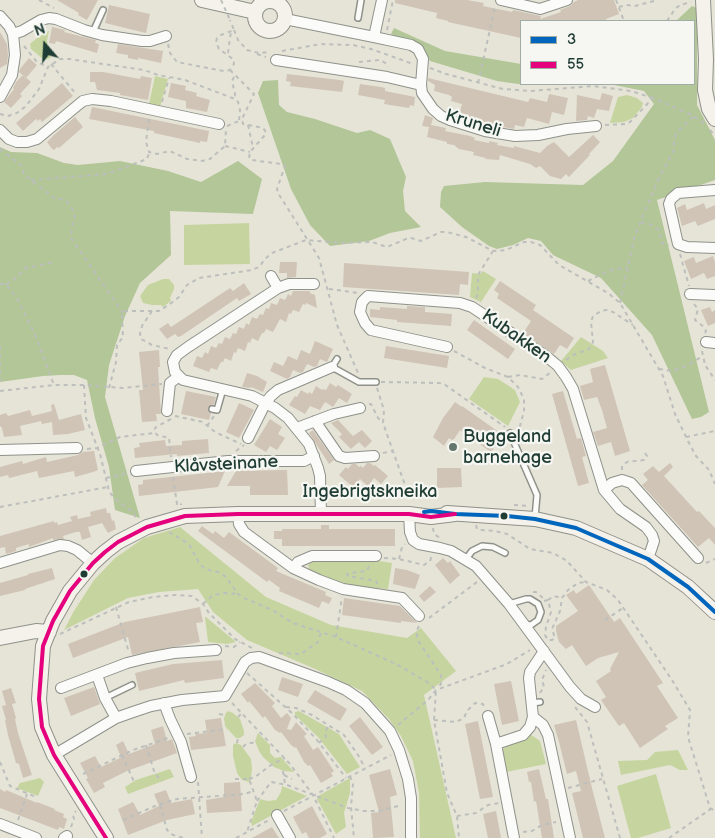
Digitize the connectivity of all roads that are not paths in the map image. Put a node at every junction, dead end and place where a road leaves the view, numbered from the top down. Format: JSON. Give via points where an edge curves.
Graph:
{"nodes":[{"id":1,"x":202,"y":0,"type":"edge"},
{"id":2,"x":272,"y":0,"type":"edge"},
{"id":3,"x":361,"y":0,"type":"edge"},
{"id":4,"x":382,"y":0,"type":"edge"},
{"id":5,"x":500,"y":0,"type":"edge"},
{"id":6,"x":566,"y":0,"type":"edge"},
{"id":7,"x":699,"y":1,"type":"edge"},
{"id":8,"x":103,"y":10,"type":"dead end"},
{"id":9,"x":255,"y":12,"type":"junction"},
{"id":10,"x":0,"y":16,"type":"edge"},
{"id":11,"x":358,"y":18,"type":"dead end"},
{"id":12,"x":284,"y":19,"type":"junction"},
{"id":13,"x":15,"y":33,"type":"junction"},
{"id":14,"x":93,"y":33,"type":"junction"},
{"id":15,"x":166,"y":36,"type":"road end"},
{"id":16,"x":374,"y":37,"type":"junction"},
{"id":17,"x":276,"y":60,"type":"road end"},
{"id":18,"x":421,"y":85,"type":"junction"},
{"id":19,"x":0,"y":97,"type":"edge"},
{"id":20,"x":715,"y":119,"type":"edge"},
{"id":21,"x":219,"y":124,"type":"dead end"},
{"id":22,"x":596,"y":126,"type":"road end"},
{"id":23,"x":0,"y":130,"type":"edge"},
{"id":24,"x":715,"y":190,"type":"edge"},
{"id":25,"x":715,"y":248,"type":"edge"},
{"id":26,"x":271,"y":276,"type":"dead end"},
{"id":27,"x":314,"y":284,"type":"dead end"},
{"id":28,"x":278,"y":288,"type":"junction"},
{"id":29,"x":690,"y":294,"type":"dead end"},
{"id":30,"x":715,"y":295,"type":"edge"},
{"id":31,"x":448,"y":347,"type":"road end"},
{"id":32,"x":335,"y":363,"type":"joint"},
{"id":33,"x":174,"y":380,"type":"junction"},
{"id":34,"x":376,"y":382,"type":"road end"},
{"id":35,"x":223,"y":388,"type":"junction"},
{"id":36,"x":266,"y":402,"type":"junction"},
{"id":37,"x":360,"y":408,"type":"road end"},
{"id":38,"x":214,"y":410,"type":"road end"},
{"id":39,"x":170,"y":414,"type":"road end"},
{"id":40,"x":315,"y":421,"type":"junction"},
{"id":41,"x":297,"y":428,"type":"junction"},
{"id":42,"x":510,"y":433,"type":"road end"},
{"id":43,"x":248,"y":438,"type":"dead end"},
{"id":44,"x":77,"y":448,"type":"dead end"},
{"id":45,"x":0,"y":450,"type":"edge"},
{"id":46,"x":314,"y":456,"type":"junction"},
{"id":47,"x":374,"y":456,"type":"dead end"},
{"id":48,"x":136,"y":471,"type":"road end"},
{"id":49,"x":604,"y":490,"type":"junction"},
{"id":50,"x":410,"y":510,"type":"junction"},
{"id":51,"x":535,"y":512,"type":"junction"},
{"id":52,"x":238,"y":514,"type":"junction"},
{"id":53,"x":321,"y":514,"type":"junction"},
{"id":54,"x":505,"y":553,"type":"dead end"},
{"id":55,"x":374,"y":558,"type":"road end"},
{"id":56,"x":698,"y":558,"type":"dead end"},
{"id":57,"x":466,"y":559,"type":"junction"},
{"id":58,"x":648,"y":559,"type":"junction"},
{"id":59,"x":0,"y":563,"type":"edge"},
{"id":60,"x":93,"y":564,"type":"junction"},
{"id":61,"x":293,"y":568,"type":"junction"},
{"id":62,"x":509,"y":604,"type":"junction"},
{"id":63,"x":715,"y":612,"type":"edge"},
{"id":64,"x":419,"y":616,"type":"dead end"},
{"id":65,"x":523,"y":624,"type":"junction"},
{"id":66,"x":52,"y":632,"type":"junction"},
{"id":67,"x":6,"y":637,"type":"edge"},
{"id":68,"x":43,"y":646,"type":"junction"},
{"id":69,"x":216,"y":650,"type":"road end"},
{"id":70,"x":544,"y":651,"type":"junction"},
{"id":71,"x":97,"y":675,"type":"junction"},
{"id":72,"x":132,"y":685,"type":"dead end"},
{"id":73,"x":62,"y":688,"type":"dead end"},
{"id":74,"x":105,"y":698,"type":"junction"},
{"id":75,"x":164,"y":703,"type":"junction"},
{"id":76,"x":595,"y":707,"type":"dead end"},
{"id":77,"x":488,"y":716,"type":"road end"},
{"id":78,"x":533,"y":717,"type":"junction"},
{"id":79,"x":116,"y":718,"type":"junction"},
{"id":80,"x":496,"y":744,"type":"junction"},
{"id":81,"x":54,"y":755,"type":"junction"},
{"id":82,"x":195,"y":777,"type":"road end"},
{"id":83,"x":277,"y":815,"type":"road end"},
{"id":84,"x":0,"y":824,"type":"edge"},
{"id":85,"x":518,"y":835,"type":"edge"},
{"id":86,"x":36,"y":838,"type":"edge"},
{"id":87,"x":106,"y":838,"type":"edge"},
{"id":88,"x":290,"y":838,"type":"edge"},
{"id":89,"x":410,"y":838,"type":"edge"},
{"id":90,"x":570,"y":838,"type":"edge"}],
"edges":[{"from":1,"to":9,"type":"street"},
{"from":2,"to":9,"type":"street","via":[[259,4]]},
{"from":2,"to":12,"type":"street","via":[[284,9]]},
{"from":3,"to":11,"type":"lane"},
{"from":4,"to":16,"type":"street"},
{"from":5,"to":6,"type":"street","via":[[540,9]]},
{"from":7,"to":20,"type":"street","via":[[706,59],[705,90]]},
{"from":8,"to":14,"type":"lane"},
{"from":9,"to":12,"type":"street","via":[[258,26],[266,30],[276,30]]},
{"from":10,"to":13,"type":"street"},
{"from":12,"to":16,"type":"street"},
{"from":13,"to":14,"type":"street","via":[[49,18]]},
{"from":13,"to":19,"type":"street","via":[[15,65]]},
{"from":14,"to":15,"type":"street","via":[[142,41]]},
{"from":16,"to":18,"type":"street","via":[[418,49],[422,54]]},
{"from":17,"to":18,"type":"street"},
{"from":18,"to":22,"type":"street","name":"Kruneli","via":[[427,102],[441,116],[485,131],[527,136]]},
{"from":21,"to":23,"type":"street","via":[[92,99],[78,105],[37,139],[17,142]]},
{"from":24,"to":25,"type":"street","via":[[678,193],[670,204],[678,244]]},
{"from":26,"to":28,"type":"street"},
{"from":27,"to":28,"type":"street","via":[[290,284]]},
{"from":28,"to":33,"type":"street","via":[[177,355],[173,362]]},
{"from":29,"to":30,"type":"street"},
{"from":31,"to":49,"type":"street","name":"Kubakken","via":[[371,330],[360,312],[362,302],[368,296],[460,302],[472,306],[546,356],[558,366],[572,389]]},
{"from":32,"to":34,"type":"lane","via":[[360,382]]},
{"from":32,"to":36,"type":"street","via":[[278,390]]},
{"from":33,"to":35,"type":"street"},
{"from":33,"to":39,"type":"street"},
{"from":35,"to":36,"type":"street"},
{"from":35,"to":38,"type":"lane"},
{"from":36,"to":41,"type":"street"},
{"from":36,"to":43,"type":"street"},
{"from":37,"to":40,"type":"street"},
{"from":40,"to":41,"type":"street"},
{"from":40,"to":47,"type":"street","via":[[339,456]]},
{"from":41,"to":46,"type":"street"},
{"from":42,"to":51,"type":"lane","via":[[537,495]]},
{"from":44,"to":45,"type":"street"},
{"from":46,"to":48,"type":"street","name":"Klåvsteinane","via":[[304,461],[228,461]]},
{"from":46,"to":53,"type":"street","via":[[320,476]]},
{"from":49,"to":56,"type":"street","via":[[612,482],[622,480],[631,483]]},
{"from":49,"to":58,"type":"street","name":"Kubakken","via":[[620,509],[650,531],[654,541]]},
{"from":50,"to":51,"type":"street","via":[[432,517],[455,514],[507,516]]},
{"from":50,"to":53,"type":"street"},
{"from":50,"to":57,"type":"street","via":[[413,540]]},
{"from":51,"to":58,"type":"street"},
{"from":52,"to":53,"type":"street"},
{"from":52,"to":60,"type":"street","via":[[186,516],[147,527],[118,542]]},
{"from":52,"to":61,"type":"street","via":[[244,532]]},
{"from":54,"to":57,"type":"lane","via":[[482,546]]},
{"from":55,"to":61,"type":"street","via":[[312,556]]},
{"from":57,"to":62,"type":"street"},
{"from":58,"to":63,"type":"street","via":[[688,587]]},
{"from":59,"to":60,"type":"street","via":[[60,545],[77,550]]},
{"from":60,"to":66,"type":"street","via":[[62,604]]},
{"from":61,"to":64,"type":"street","via":[[343,589],[402,598]]},
{"from":62,"to":65,"type":"street"},
{"from":62,"to":65,"type":"lane","via":[[530,599],[538,604],[541,612],[538,620],[531,625]]},
{"from":65,"to":70,"type":"street"},
{"from":66,"to":67,"type":"street","via":[[36,631]]},
{"from":66,"to":68,"type":"street"},
{"from":67,"to":68,"type":"street"},
{"from":68,"to":81,"type":"street","via":[[40,712]]},
{"from":69,"to":71,"type":"street","via":[[158,655]]},
{"from":70,"to":76,"type":"street","via":[[570,687]]},
{"from":70,"to":78,"type":"street","via":[[530,672],[536,701]]},
{"from":71,"to":73,"type":"street"},
{"from":71,"to":74,"type":"street"},
{"from":72,"to":74,"type":"lane"},
{"from":74,"to":79,"type":"street"},
{"from":75,"to":79,"type":"street"},
{"from":75,"to":82,"type":"street"},
{"from":75,"to":89,"type":"street","via":[[225,696],[245,662],[259,657],[346,690],[365,704],[390,731],[399,750],[411,798]]},
{"from":77,"to":80,"type":"street"},
{"from":78,"to":80,"type":"street","via":[[530,727],[522,735]]},
{"from":78,"to":90,"type":"street","via":[[543,725],[548,735]]},
{"from":79,"to":81,"type":"street"},
{"from":80,"to":85,"type":"street"},
{"from":81,"to":87,"type":"street"},
{"from":83,"to":88,"type":"street"},
{"from":84,"to":86,"type":"street"}]}
